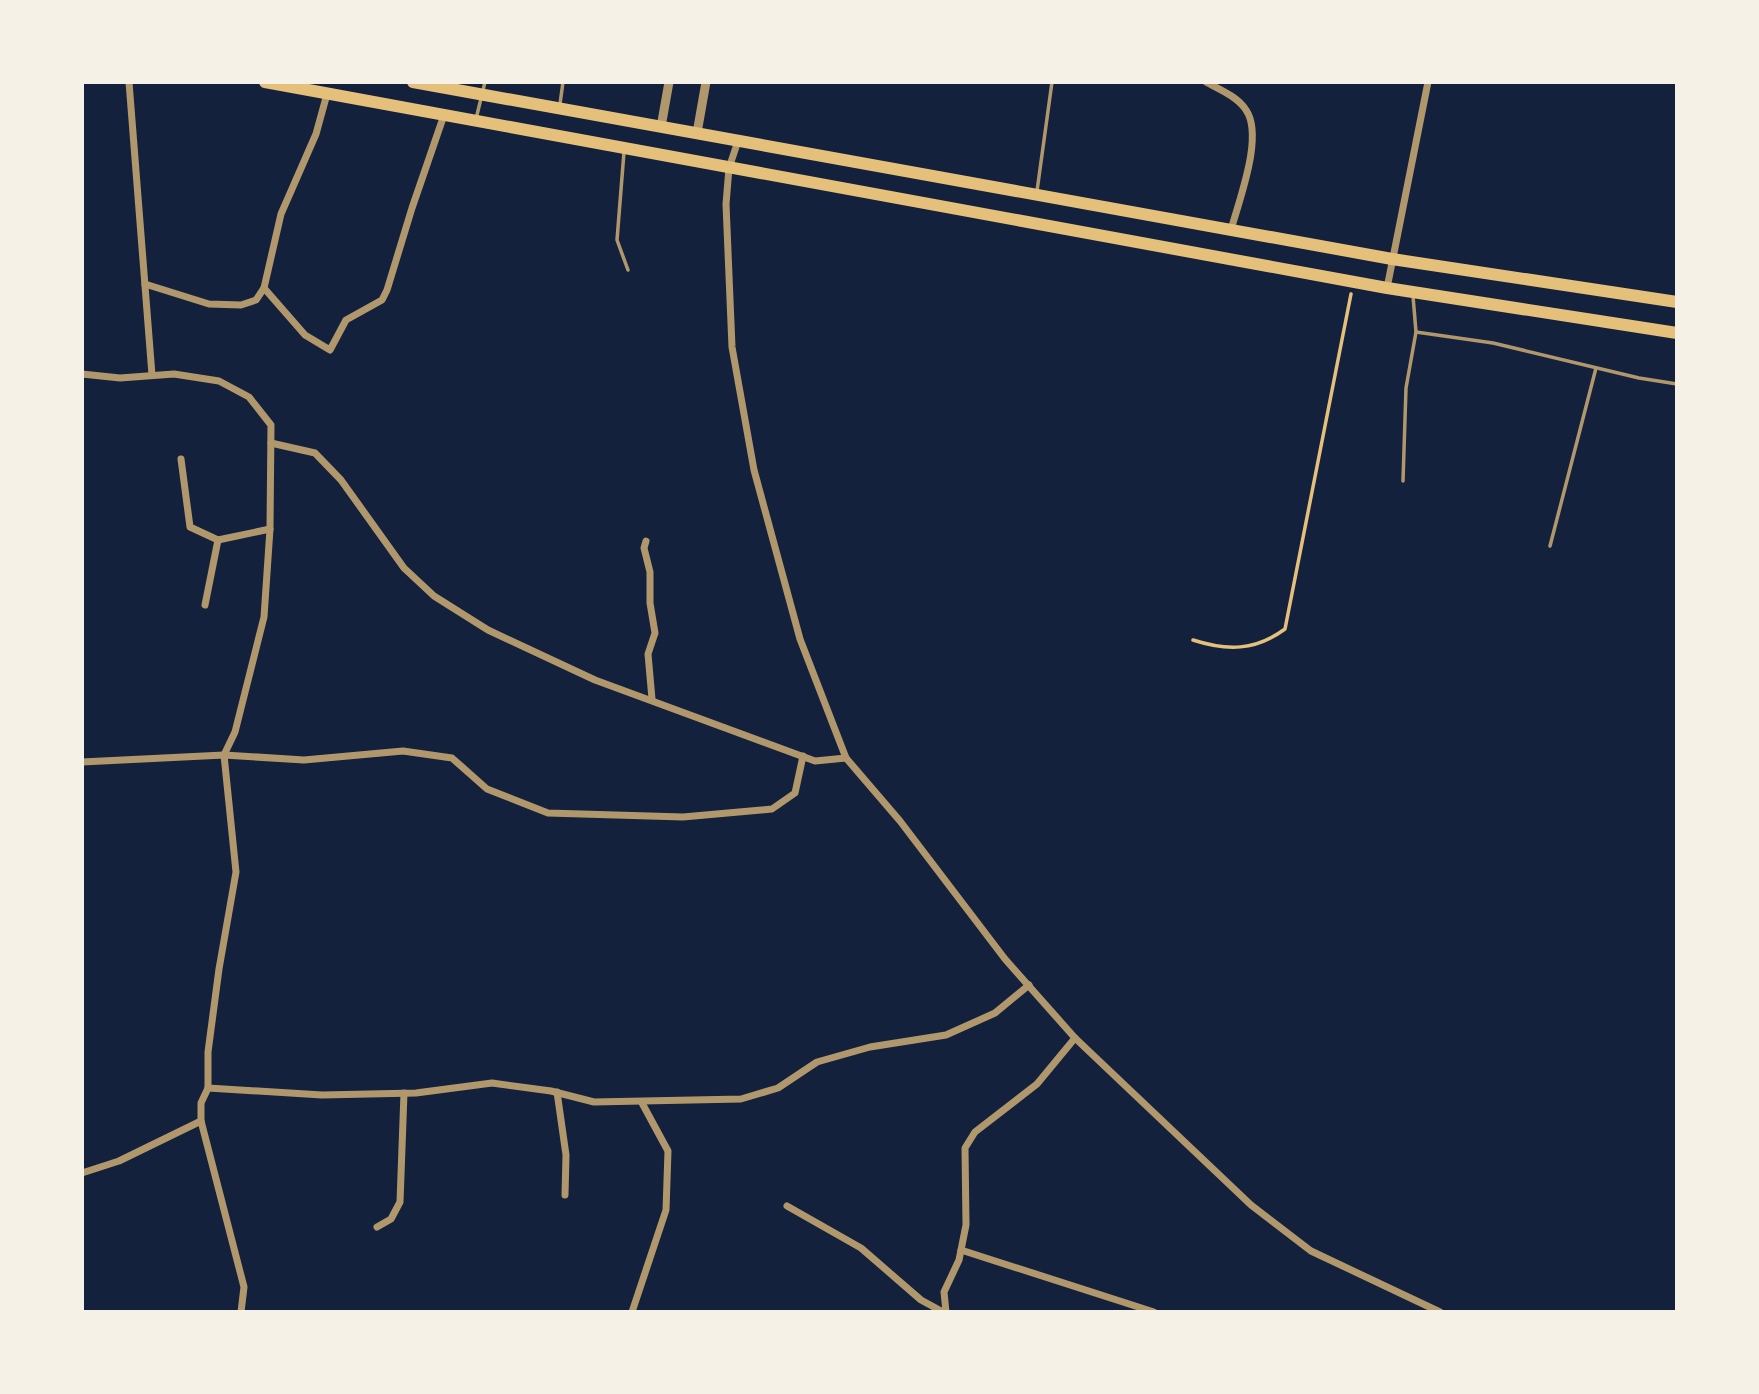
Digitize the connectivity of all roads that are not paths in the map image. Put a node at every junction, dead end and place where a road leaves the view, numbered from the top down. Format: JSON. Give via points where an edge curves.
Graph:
{"nodes":[{"id":1,"x":129,"y":82,"type":"edge"},
{"id":2,"x":265,"y":82,"type":"edge"},
{"id":3,"x":413,"y":82,"type":"edge"},
{"id":4,"x":564,"y":82,"type":"edge"},
{"id":5,"x":668,"y":82,"type":"edge"},
{"id":6,"x":706,"y":82,"type":"edge"},
{"id":7,"x":1052,"y":82,"type":"edge"},
{"id":8,"x":1206,"y":82,"type":"edge"},
{"id":9,"x":1437,"y":82,"type":"edge"},
{"id":10,"x":1428,"y":83,"type":"edge"},
{"id":11,"x":441,"y":85,"type":"edge"},
{"id":12,"x":483,"y":89,"type":"edge"},
{"id":13,"x":327,"y":94,"type":"junction"},
{"id":14,"x":559,"y":109,"type":"junction"},
{"id":15,"x":444,"y":115,"type":"junction"},
{"id":16,"x":475,"y":121,"type":"junction"},
{"id":17,"x":661,"y":127,"type":"junction"},
{"id":18,"x":697,"y":133,"type":"junction"},
{"id":19,"x":738,"y":141,"type":"junction"},
{"id":20,"x":625,"y":148,"type":"junction"},
{"id":21,"x":729,"y":168,"type":"junction"},
{"id":22,"x":1037,"y":195,"type":"junction"},
{"id":23,"x":1231,"y":230,"type":"junction"},
{"id":24,"x":1392,"y":259,"type":"junction"},
{"id":25,"x":628,"y":270,"type":"dead end"},
{"id":26,"x":145,"y":284,"type":"junction"},
{"id":27,"x":264,"y":288,"type":"junction"},
{"id":28,"x":1387,"y":288,"type":"junction"},
{"id":29,"x":1412,"y":292,"type":"junction"},
{"id":30,"x":1677,"y":302,"type":"edge"},
{"id":31,"x":1416,"y":332,"type":"junction"},
{"id":32,"x":1677,"y":333,"type":"edge"},
{"id":33,"x":1596,"y":368,"type":"junction"},
{"id":34,"x":82,"y":374,"type":"edge"},
{"id":35,"x":152,"y":375,"type":"junction"},
{"id":36,"x":1677,"y":384,"type":"edge"},
{"id":37,"x":271,"y":443,"type":"junction"},
{"id":38,"x":181,"y":459,"type":"dead end"},
{"id":39,"x":1403,"y":481,"type":"dead end"},
{"id":40,"x":270,"y":529,"type":"junction"},
{"id":41,"x":218,"y":540,"type":"junction"},
{"id":42,"x":646,"y":541,"type":"dead end"},
{"id":43,"x":1550,"y":547,"type":"dead end"},
{"id":44,"x":205,"y":605,"type":"dead end"},
{"id":45,"x":652,"y":699,"type":"junction"},
{"id":46,"x":224,"y":755,"type":"junction"},
{"id":47,"x":803,"y":756,"type":"junction"},
{"id":48,"x":846,"y":758,"type":"junction"},
{"id":49,"x":82,"y":762,"type":"edge"},
{"id":50,"x":1029,"y":985,"type":"junction"},
{"id":51,"x":1075,"y":1038,"type":"junction"},
{"id":52,"x":208,"y":1088,"type":"junction"},
{"id":53,"x":557,"y":1092,"type":"junction"},
{"id":54,"x":404,"y":1093,"type":"junction"},
{"id":55,"x":642,"y":1103,"type":"junction"},
{"id":56,"x":201,"y":1121,"type":"junction"},
{"id":57,"x":82,"y":1173,"type":"edge"},
{"id":58,"x":565,"y":1195,"type":"dead end"},
{"id":59,"x":788,"y":1206,"type":"dead end"},
{"id":60,"x":377,"y":1227,"type":"dead end"},
{"id":61,"x":961,"y":1250,"type":"junction"},
{"id":62,"x":1436,"y":1311,"type":"edge"},
{"id":63,"x":241,"y":1312,"type":"edge"},
{"id":64,"x":632,"y":1312,"type":"edge"},
{"id":65,"x":944,"y":1312,"type":"edge"},
{"id":66,"x":1153,"y":1312,"type":"edge"}],
"edges":[{"from":1,"to":26,"type":"street"},
{"from":2,"to":13,"type":"highway"},
{"from":3,"to":11,"type":"highway"},
{"from":4,"to":14,"type":"lane"},
{"from":5,"to":17,"type":"street"},
{"from":6,"to":18,"type":"street"},
{"from":7,"to":22,"type":"lane"},
{"from":8,"to":23,"type":"street","via":[[1246,110],[1255,135]]},
{"from":9,"to":10,"type":"street"},
{"from":10,"to":24,"type":"street"},
{"from":11,"to":12,"type":"highway"},
{"from":12,"to":14,"type":"highway"},
{"from":12,"to":16,"type":"lane"},
{"from":13,"to":15,"type":"highway"},
{"from":13,"to":27,"type":"street","via":[[316,134],[281,214]]},
{"from":14,"to":17,"type":"highway"},
{"from":15,"to":16,"type":"highway"},
{"from":15,"to":27,"type":"street","via":[[387,290],[382,300],[346,320],[330,350],[305,335]]},
{"from":16,"to":20,"type":"highway"},
{"from":17,"to":18,"type":"highway"},
{"from":18,"to":19,"type":"highway"},
{"from":19,"to":21,"type":"street"},
{"from":19,"to":22,"type":"highway"},
{"from":20,"to":21,"type":"highway"},
{"from":20,"to":25,"type":"lane","via":[[617,240]]},
{"from":21,"to":28,"type":"highway"},
{"from":21,"to":48,"type":"street","via":[[726,204],[732,347],[754,470],[800,639]]},
{"from":22,"to":23,"type":"highway"},
{"from":23,"to":24,"type":"highway"},
{"from":24,"to":28,"type":"street"},
{"from":24,"to":30,"type":"highway"},
{"from":26,"to":27,"type":"street","via":[[209,304],[241,305],[256,300]]},
{"from":26,"to":35,"type":"street"},
{"from":28,"to":29,"type":"highway"},
{"from":29,"to":31,"type":"lane"},
{"from":29,"to":32,"type":"highway"},
{"from":31,"to":33,"type":"lane","via":[[1493,343]]},
{"from":31,"to":39,"type":"lane","via":[[1406,388]]},
{"from":33,"to":36,"type":"lane"},
{"from":33,"to":43,"type":"lane"},
{"from":34,"to":35,"type":"street"},
{"from":35,"to":37,"type":"street","via":[[219,381],[249,397],[271,425]]},
{"from":37,"to":40,"type":"street"},
{"from":37,"to":45,"type":"street","via":[[315,453],[341,480],[404,568],[434,596],[488,630],[595,680]]},
{"from":38,"to":41,"type":"street","via":[[190,527]]},
{"from":40,"to":41,"type":"street"},
{"from":40,"to":46,"type":"street","via":[[264,617],[235,732]]},
{"from":41,"to":44,"type":"street"},
{"from":42,"to":45,"type":"street","via":[[655,633],[648,654]]},
{"from":45,"to":47,"type":"street"},
{"from":46,"to":47,"type":"street","via":[[304,760],[402,751],[452,758],[487,789],[548,813],[683,817],[772,808],[795,793]]},
{"from":46,"to":49,"type":"street"},
{"from":46,"to":52,"type":"street","via":[[236,872],[208,1052]]},
{"from":47,"to":48,"type":"street","via":[[815,761]]},
{"from":48,"to":50,"type":"street"},
{"from":50,"to":51,"type":"street"},
{"from":50,"to":55,"type":"street","via":[[995,1013],[946,1035],[870,1047],[817,1062],[778,1088],[741,1099]]},
{"from":51,"to":61,"type":"street","via":[[1037,1083],[975,1132],[965,1148],[966,1225]]},
{"from":51,"to":62,"type":"street","via":[[1251,1205],[1301,1243]]},
{"from":52,"to":54,"type":"street","via":[[322,1095]]},
{"from":52,"to":56,"type":"street","via":[[201,1103]]},
{"from":53,"to":54,"type":"street","via":[[492,1083]]},
{"from":53,"to":55,"type":"street","via":[[594,1102]]},
{"from":53,"to":58,"type":"street","via":[[566,1155]]},
{"from":54,"to":60,"type":"street","via":[[400,1202],[391,1219]]},
{"from":55,"to":64,"type":"street","via":[[668,1151],[666,1210]]},
{"from":56,"to":57,"type":"street","via":[[119,1161]]},
{"from":56,"to":63,"type":"street","via":[[244,1287]]},
{"from":59,"to":65,"type":"street","via":[[861,1248],[901,1285]]},
{"from":61,"to":65,"type":"street","via":[[944,1292]]},
{"from":61,"to":66,"type":"street"}]}
